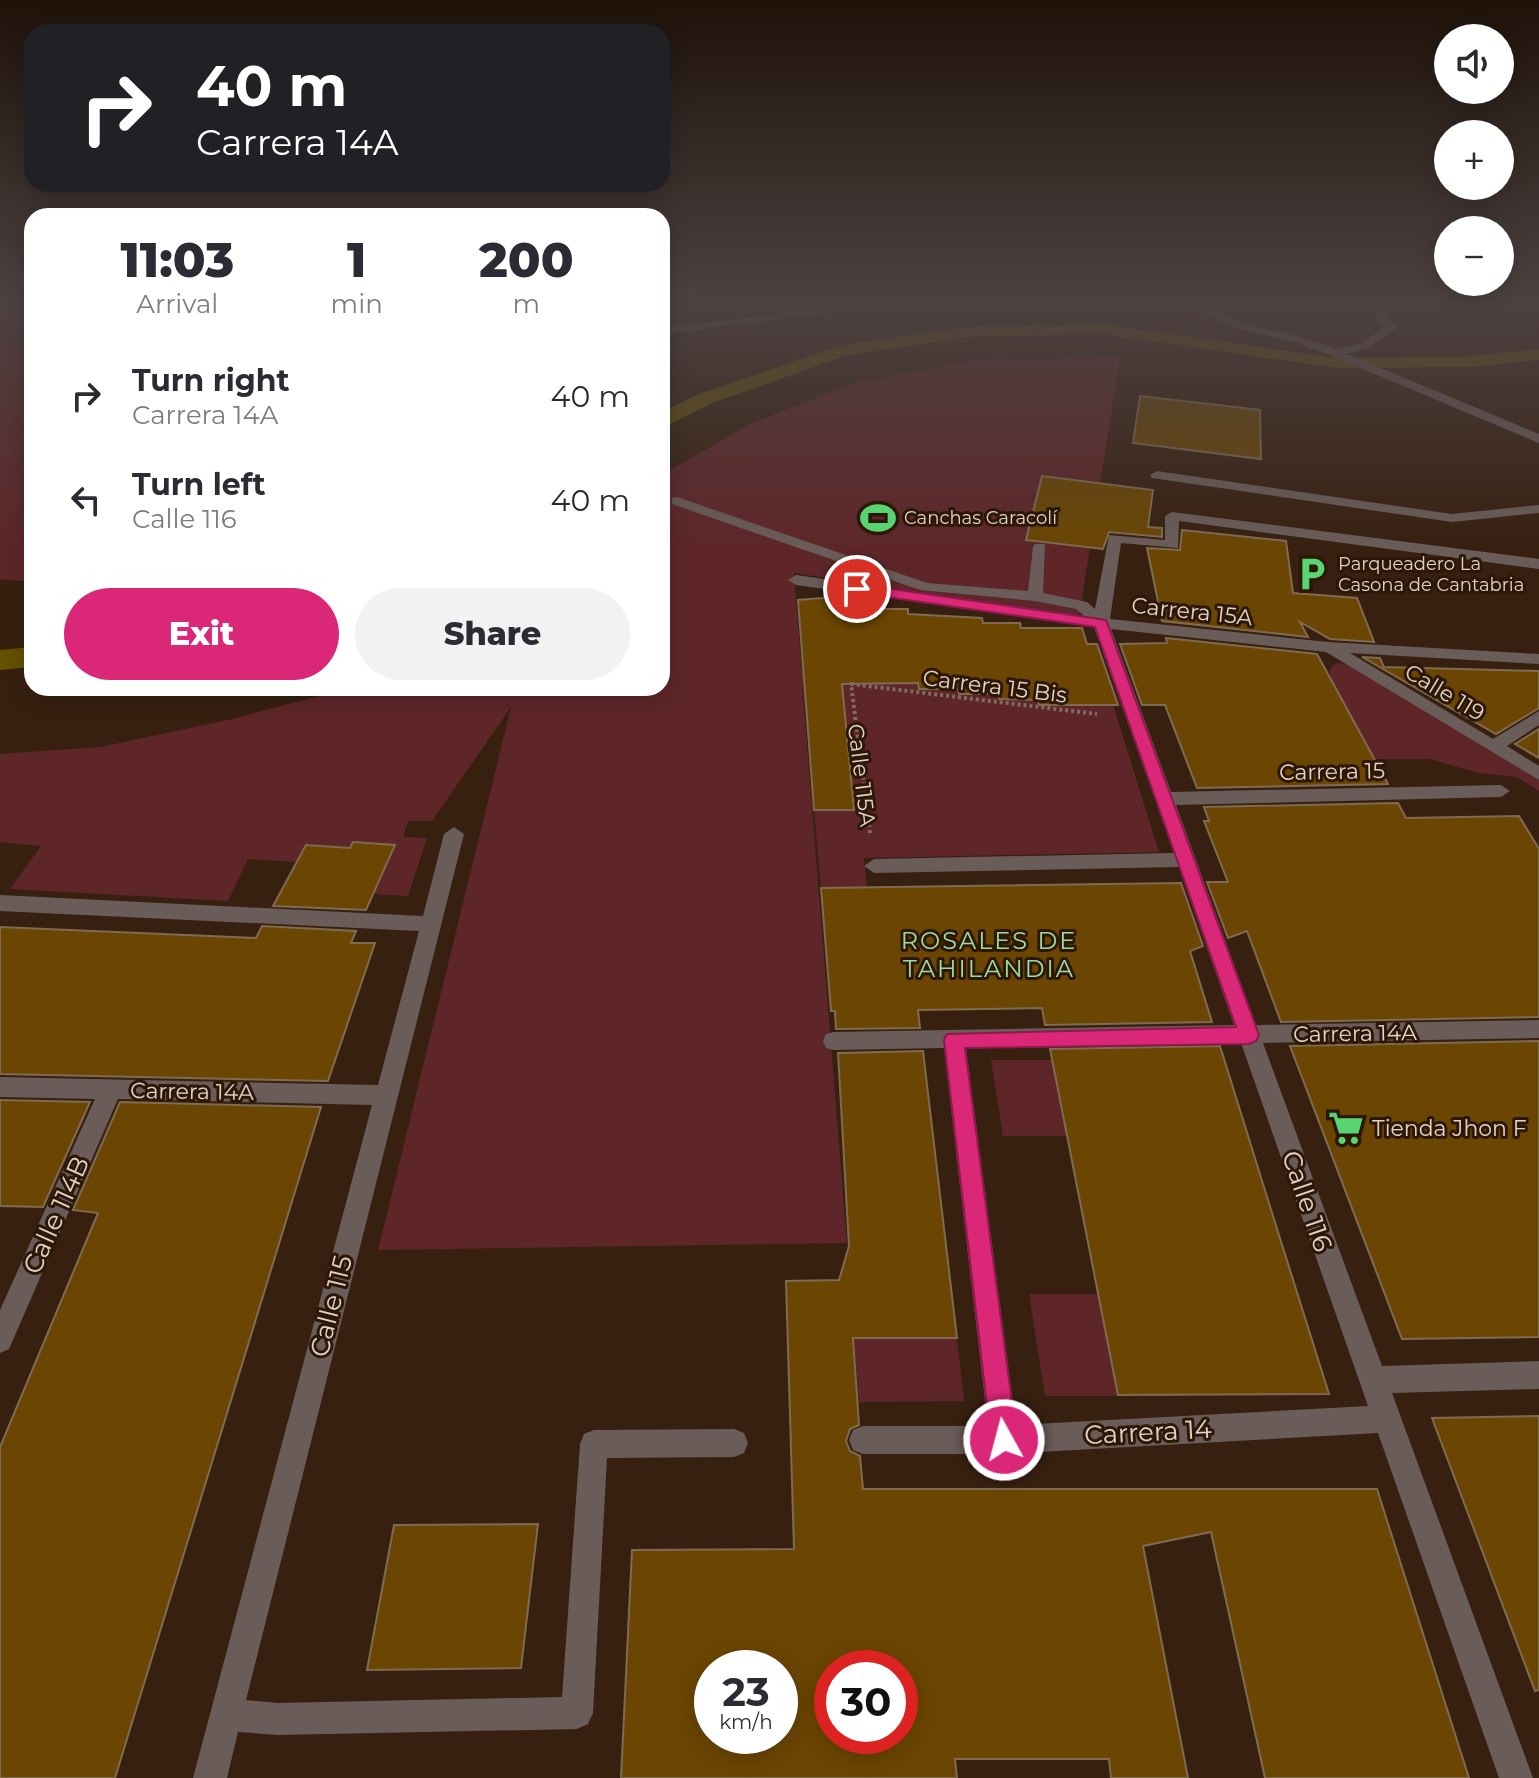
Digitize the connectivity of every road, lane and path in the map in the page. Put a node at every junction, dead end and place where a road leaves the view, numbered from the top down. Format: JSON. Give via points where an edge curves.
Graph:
{"nodes":[{"id":1,"x":1405,"y":383,"type":"edge"},
{"id":2,"x":1539,"y":439,"type":"edge"},
{"id":3,"x":1157,"y":475,"type":"dead end"},
{"id":4,"x":677,"y":501,"type":"dead end"},
{"id":5,"x":1539,"y":509,"type":"edge"},
{"id":6,"x":1040,"y":547,"type":"dead end"},
{"id":7,"x":1539,"y":564,"type":"edge"},
{"id":8,"x":796,"y":580,"type":"dead end"},
{"id":9,"x":1035,"y":596,"type":"junction"},
{"id":10,"x":1101,"y":623,"type":"junction"},
{"id":11,"x":1328,"y":647,"type":"junction"},
{"id":12,"x":1539,"y":659,"type":"edge"},
{"id":13,"x":851,"y":684,"type":"joint"},
{"id":14,"x":1539,"y":717,"type":"edge"},
{"id":15,"x":1134,"y":719,"type":"junction"},
{"id":16,"x":1493,"y":747,"type":"junction"},
{"id":17,"x":1539,"y":774,"type":"edge"},
{"id":18,"x":1501,"y":791,"type":"dead end"},
{"id":19,"x":1165,"y":799,"type":"junction"},
{"id":20,"x":454,"y":834,"type":"dead end"},
{"id":21,"x":1188,"y":860,"type":"junction"},
{"id":22,"x":874,"y":866,"type":"joint"},
{"id":23,"x":0,"y":903,"type":"edge"},
{"id":24,"x":428,"y":924,"type":"junction"},
{"id":25,"x":1539,"y":1029,"type":"edge"},
{"id":26,"x":1249,"y":1035,"type":"junction"},
{"id":27,"x":954,"y":1040,"type":"junction"},
{"id":28,"x":834,"y":1041,"type":"dead end"},
{"id":29,"x":0,"y":1087,"type":"edge"},
{"id":30,"x":111,"y":1090,"type":"junction"},
{"id":31,"x":384,"y":1095,"type":"junction"},
{"id":32,"x":0,"y":1340,"type":"edge"},
{"id":33,"x":1539,"y":1375,"type":"edge"},
{"id":34,"x":1371,"y":1380,"type":"junction"},
{"id":35,"x":1385,"y":1419,"type":"junction"},
{"id":36,"x":863,"y":1440,"type":"dead end"},
{"id":37,"x":1004,"y":1440,"type":"junction"},
{"id":38,"x":734,"y":1443,"type":"dead end"},
{"id":39,"x":227,"y":1715,"type":"junction"},
{"id":40,"x":210,"y":1778,"type":"edge"},
{"id":41,"x":1516,"y":1778,"type":"edge"}],
"edges":[{"from":1,"to":2,"type":"street"},
{"from":3,"to":5,"type":"street","via":[[1452,518]]},
{"from":4,"to":9,"type":"street","via":[[925,587]]},
{"from":6,"to":9,"type":"street"},
{"from":7,"to":10,"type":"street","via":[[1172,516],[1173,545],[1114,538]]},
{"from":8,"to":10,"type":"street","name":"Carrera 15A"},
{"from":9,"to":10,"type":"street","via":[[1081,605]]},
{"from":10,"to":11,"type":"street","name":"Carrera 15A"},
{"from":10,"to":15,"type":"street","name":"Calle 116"},
{"from":11,"to":12,"type":"street","name":"Carrera 15A"},
{"from":11,"to":16,"type":"street","name":"Calle 119"},
{"from":13,"to":15,"type":"path","name":"Carrera 15 Bis"},
{"from":13,"to":22,"type":"path","name":"Calle 115A"},
{"from":14,"to":16,"type":"street"},
{"from":15,"to":19,"type":"street","name":"Calle 116"},
{"from":16,"to":17,"type":"street","name":"Calle 119"},
{"from":18,"to":19,"type":"street","name":"Carrera 15"},
{"from":19,"to":21,"type":"street","name":"Calle 116"},
{"from":20,"to":24,"type":"street","name":"Calle 115"},
{"from":21,"to":22,"type":"street"},
{"from":21,"to":26,"type":"street","name":"Calle 116"},
{"from":23,"to":24,"type":"street"},
{"from":24,"to":31,"type":"street","name":"Calle 115"},
{"from":25,"to":26,"type":"street","name":"Carrera 14A"},
{"from":26,"to":27,"type":"street","name":"Carrera 14A"},
{"from":26,"to":34,"type":"street","name":"Calle 116"},
{"from":27,"to":28,"type":"street","name":"Carrera 14A"},
{"from":27,"to":37,"type":"street"},
{"from":29,"to":30,"type":"street","name":"Carrera 14A"},
{"from":30,"to":31,"type":"street","name":"Carrera 14A"},
{"from":30,"to":32,"type":"street","name":"Calle 114B"},
{"from":31,"to":39,"type":"street","name":"Calle 115"},
{"from":33,"to":34,"type":"street"},
{"from":34,"to":35,"type":"street","name":"Calle 116"},
{"from":35,"to":37,"type":"street","name":"Carrera 14"},
{"from":35,"to":41,"type":"street","name":"Calle 116"},
{"from":36,"to":37,"type":"street","name":"Carrera 14"},
{"from":38,"to":39,"type":"street","via":[[594,1444],[577,1713],[278,1719]]},
{"from":39,"to":40,"type":"street","name":"Calle 115"}]}
